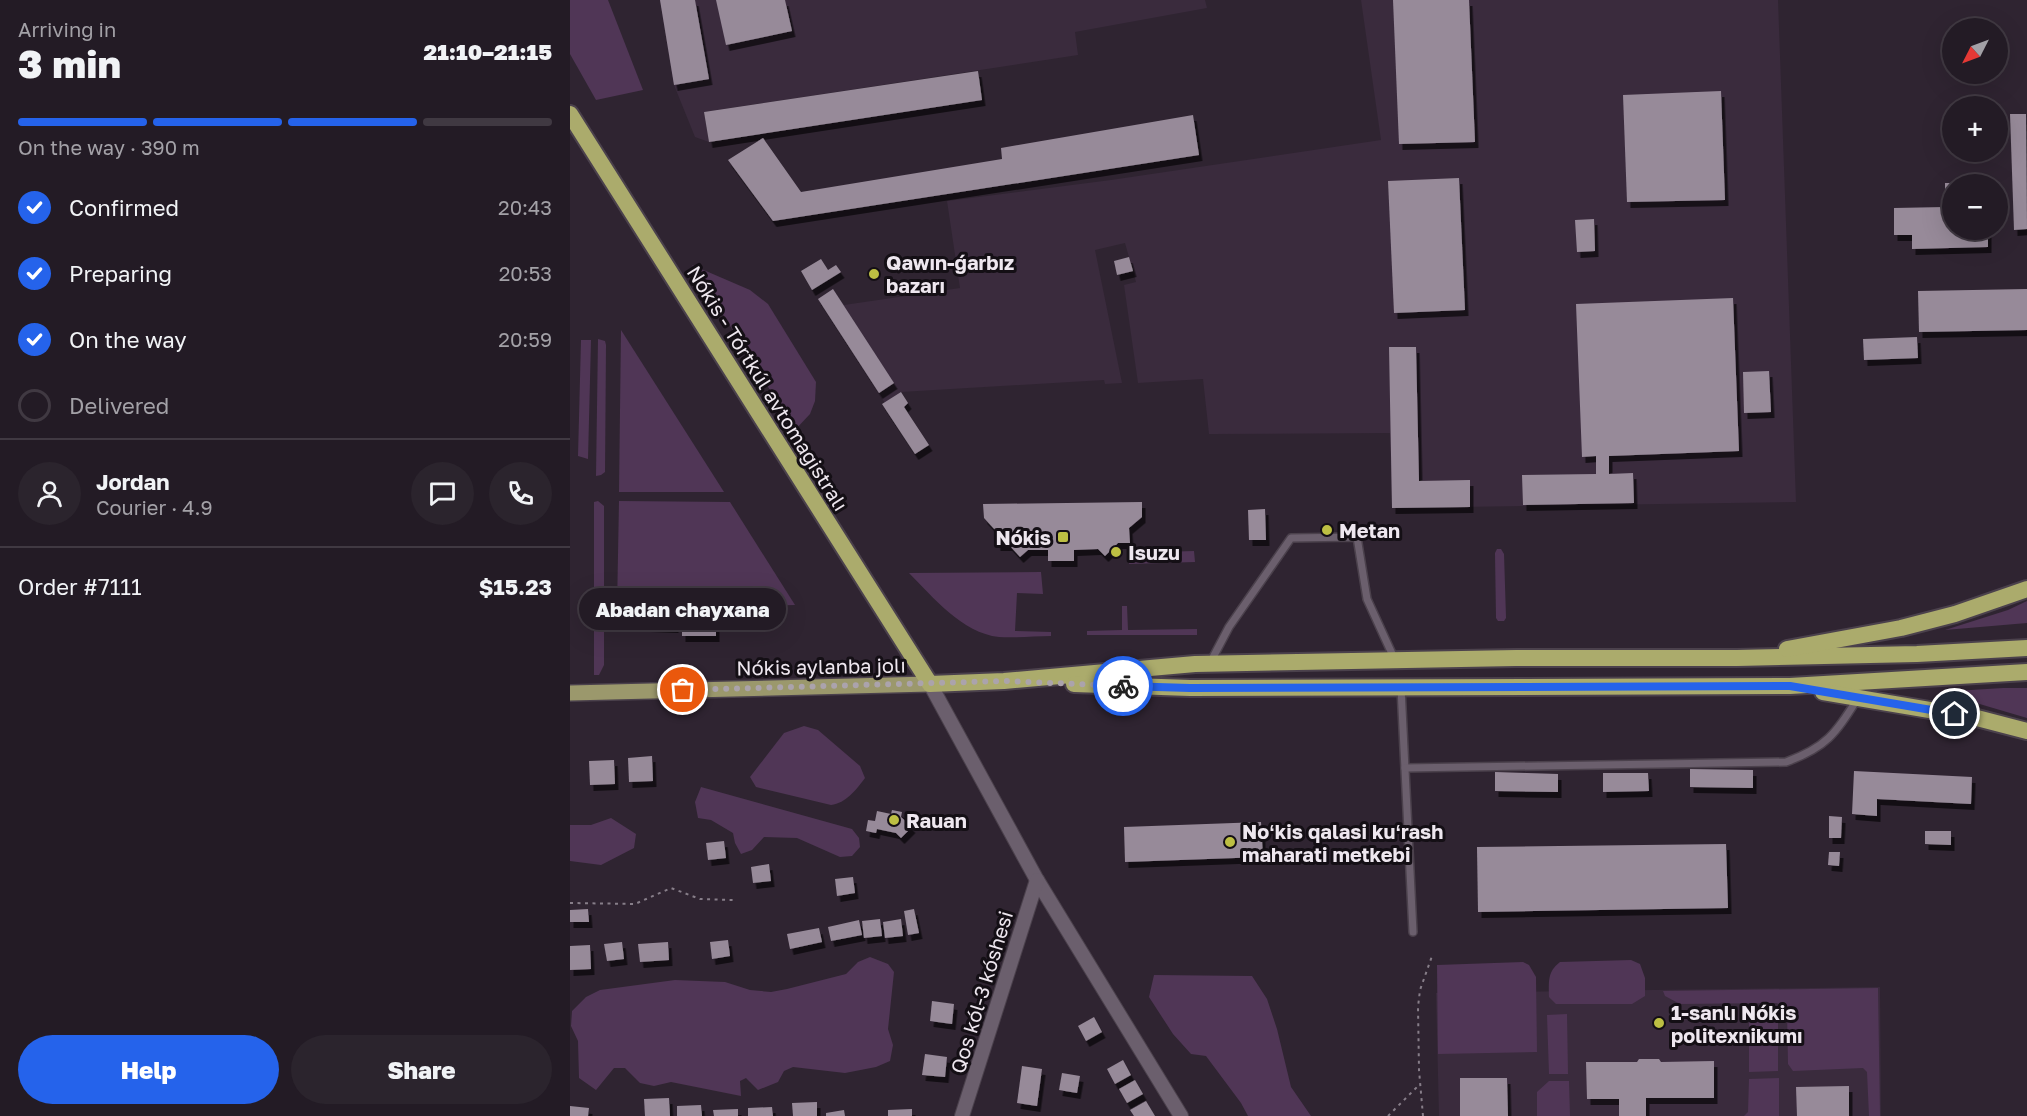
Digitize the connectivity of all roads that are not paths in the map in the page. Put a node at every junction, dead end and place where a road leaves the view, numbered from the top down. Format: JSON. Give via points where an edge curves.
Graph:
{"nodes":[{"id":1,"x":570,"y":114,"type":"edge"},
{"id":2,"x":2027,"y":589,"type":"edge"},
{"id":3,"x":2027,"y":648,"type":"edge"},
{"id":4,"x":1737,"y":658,"type":"junction"},
{"id":5,"x":1395,"y":661,"type":"junction"},
{"id":6,"x":1210,"y":664,"type":"junction"},
{"id":7,"x":2027,"y":672,"type":"edge"},
{"id":8,"x":1005,"y":681,"type":"junction"},
{"id":9,"x":930,"y":684,"type":"junction"},
{"id":10,"x":1790,"y":686,"type":"junction"},
{"id":11,"x":1401,"y":688,"type":"junction"},
{"id":12,"x":570,"y":693,"type":"edge"},
{"id":13,"x":1859,"y":698,"type":"junction"},
{"id":14,"x":2027,"y":732,"type":"edge"},
{"id":15,"x":1405,"y":768,"type":"junction"},
{"id":16,"x":1037,"y":880,"type":"junction"},
{"id":17,"x":1413,"y":932,"type":"dead end"},
{"id":18,"x":962,"y":1116,"type":"edge"},
{"id":19,"x":1181,"y":1116,"type":"edge"}],
"edges":[{"from":1,"to":9,"type":"highway","name":"Nókis - Tórtkúl avtomagistralı"},
{"from":2,"to":4,"type":"highway","via":[[1901,628]]},
{"from":3,"to":4,"type":"highway"},
{"from":4,"to":5,"type":"highway"},
{"from":5,"to":6,"type":"highway"},
{"from":5,"to":6,"type":"lane","via":[[1366,599],[1356,537],[1291,538],[1229,627]]},
{"from":6,"to":8,"type":"highway"},
{"from":7,"to":10,"type":"highway"},
{"from":8,"to":9,"type":"highway"},
{"from":8,"to":11,"type":"highway","via":[[1190,688]]},
{"from":9,"to":12,"type":"main road","name":"Nókis aylanba jolı"},
{"from":9,"to":16,"type":"street"},
{"from":10,"to":11,"type":"highway"},
{"from":10,"to":13,"type":"highway"},
{"from":11,"to":15,"type":"lane"},
{"from":13,"to":14,"type":"highway","via":[[1977,718]]},
{"from":13,"to":15,"type":"lane","via":[[1826,743],[1786,762]]},
{"from":15,"to":17,"type":"lane"},
{"from":16,"to":18,"type":"street","name":"Qos kól-3 kóshesi"},
{"from":16,"to":19,"type":"street"}]}
